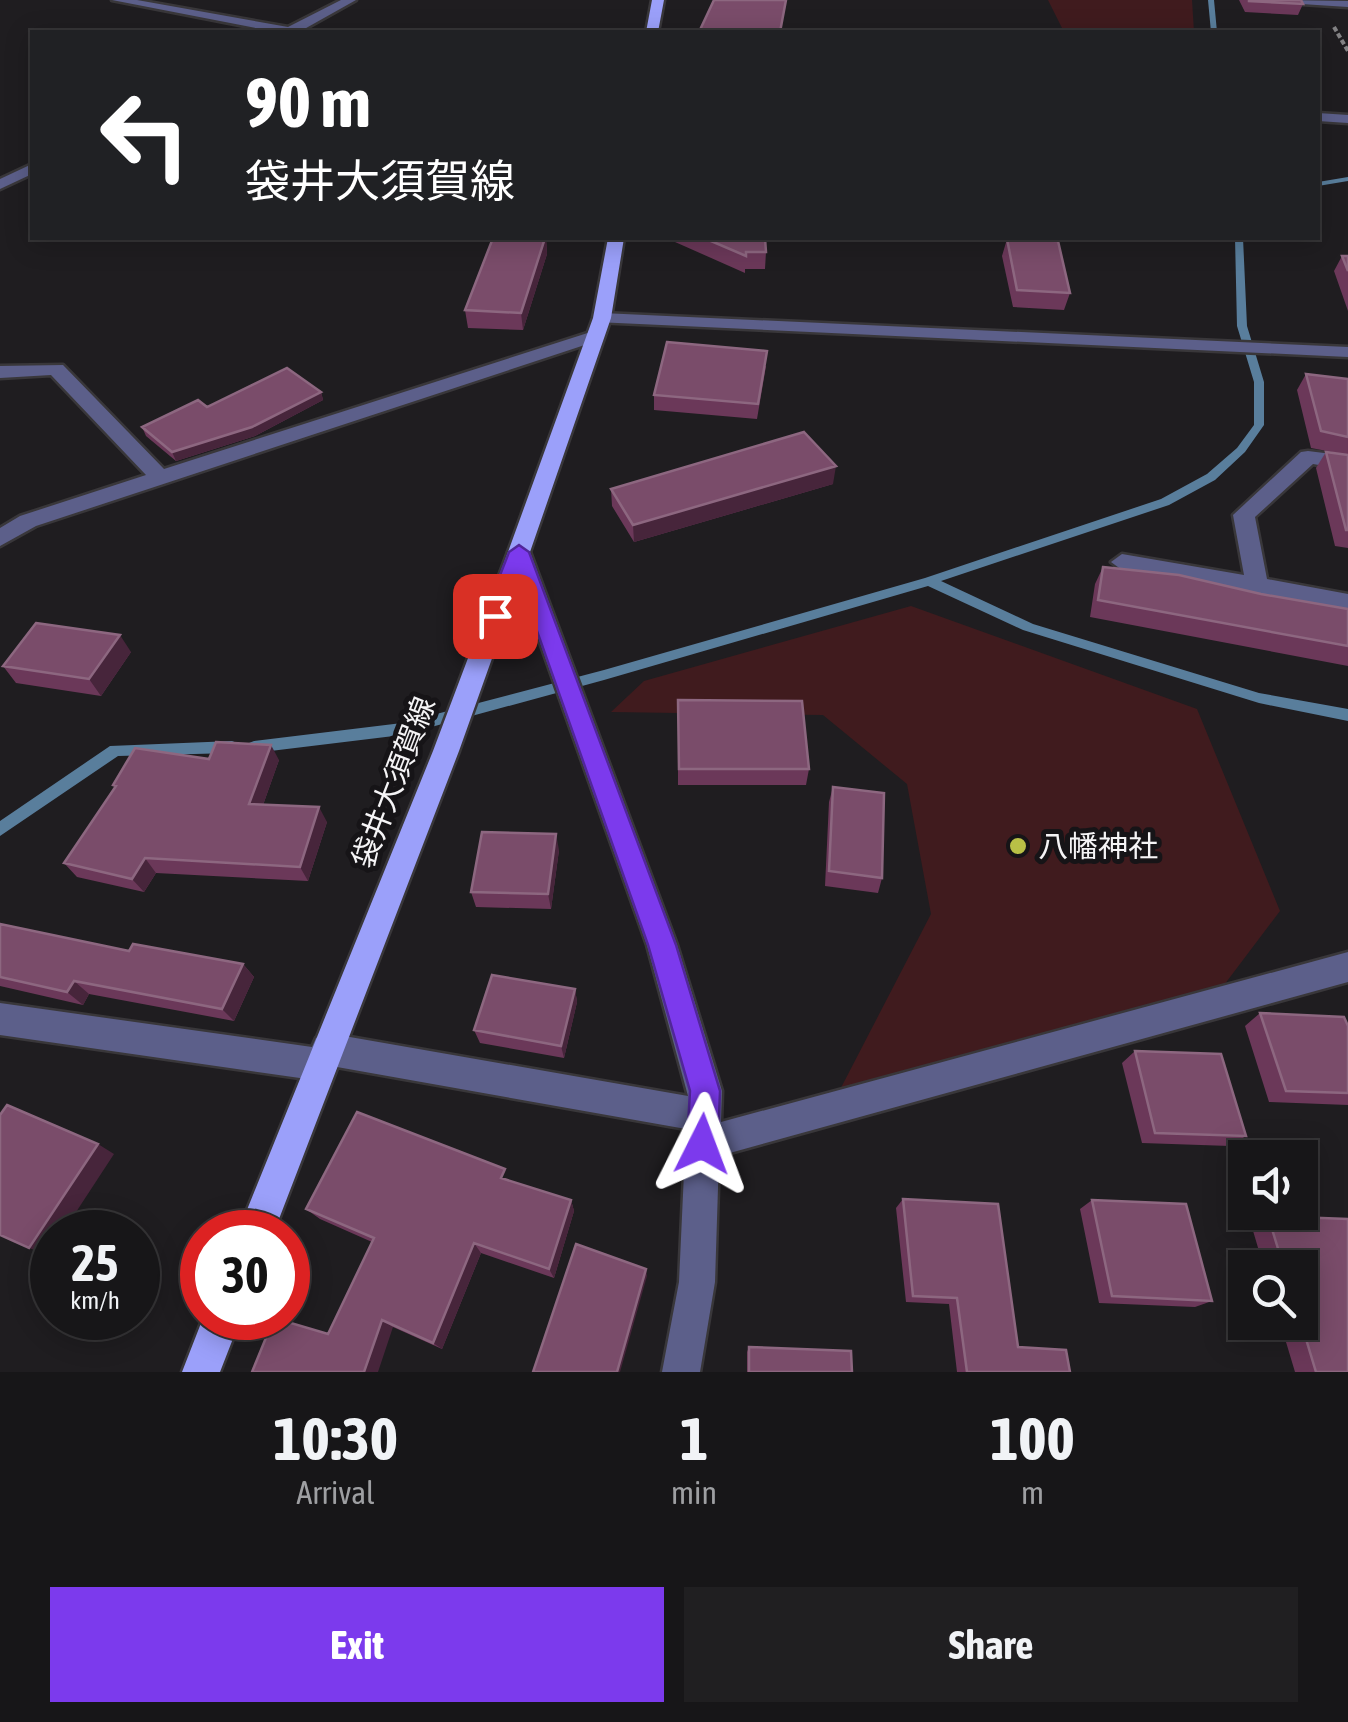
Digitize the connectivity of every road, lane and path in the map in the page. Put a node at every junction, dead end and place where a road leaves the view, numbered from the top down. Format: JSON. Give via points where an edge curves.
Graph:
{"nodes":[{"id":1,"x":118,"y":0,"type":"edge"},
{"id":2,"x":350,"y":0,"type":"edge"},
{"id":3,"x":658,"y":0,"type":"edge"},
{"id":4,"x":1286,"y":0,"type":"edge"},
{"id":5,"x":1348,"y":4,"type":"edge"},
{"id":6,"x":279,"y":30,"type":"edge"},
{"id":7,"x":294,"y":30,"type":"edge"},
{"id":8,"x":652,"y":30,"type":"edge"},
{"id":9,"x":1320,"y":116,"type":"edge"},
{"id":10,"x":1348,"y":119,"type":"edge"},
{"id":11,"x":30,"y":169,"type":"edge"},
{"id":12,"x":0,"y":185,"type":"edge"},
{"id":13,"x":616,"y":240,"type":"edge"},
{"id":14,"x":600,"y":326,"type":"junction"},
{"id":15,"x":1348,"y":352,"type":"edge"},
{"id":16,"x":0,"y":372,"type":"edge"},
{"id":17,"x":1348,"y":463,"type":"edge"},
{"id":18,"x":163,"y":480,"type":"junction"},
{"id":19,"x":0,"y":538,"type":"edge"},
{"id":20,"x":519,"y":552,"type":"junction"},
{"id":21,"x":1122,"y":562,"type":"dead end"},
{"id":22,"x":1257,"y":586,"type":"junction"},
{"id":23,"x":1348,"y":602,"type":"edge"},
{"id":24,"x":1348,"y":967,"type":"edge"},
{"id":25,"x":0,"y":1019,"type":"edge"},
{"id":26,"x":324,"y":1057,"type":"junction"},
{"id":27,"x":704,"y":1130,"type":"junction"},
{"id":28,"x":265,"y":1210,"type":"edge"},
{"id":29,"x":213,"y":1340,"type":"edge"},
{"id":30,"x":201,"y":1372,"type":"edge"},
{"id":31,"x":680,"y":1372,"type":"edge"}],
"edges":[{"from":1,"to":6,"type":"street"},
{"from":2,"to":7,"type":"street"},
{"from":3,"to":8,"type":"main road"},
{"from":4,"to":5,"type":"street"},
{"from":9,"to":10,"type":"street"},
{"from":11,"to":12,"type":"street"},
{"from":13,"to":14,"type":"main road","name":"袋井大須賀線"},
{"from":14,"to":15,"type":"street"},
{"from":14,"to":18,"type":"street"},
{"from":14,"to":20,"type":"main road","name":"袋井大須賀線"},
{"from":16,"to":18,"type":"street","via":[[56,369]]},
{"from":17,"to":22,"type":"street","via":[[1308,457],[1244,516]]},
{"from":18,"to":19,"type":"street","via":[[28,521]]},
{"from":20,"to":26,"type":"main road","name":"袋井大須賀線"},
{"from":20,"to":27,"type":"street","via":[[662,945],[705,1091]]},
{"from":21,"to":22,"type":"street"},
{"from":22,"to":23,"type":"street"},
{"from":24,"to":27,"type":"street"},
{"from":25,"to":26,"type":"street"},
{"from":26,"to":27,"type":"street"},
{"from":26,"to":28,"type":"main road","name":"袋井大須賀線"},
{"from":27,"to":31,"type":"street","via":[[697,1282]]},
{"from":29,"to":30,"type":"main road"}]}
